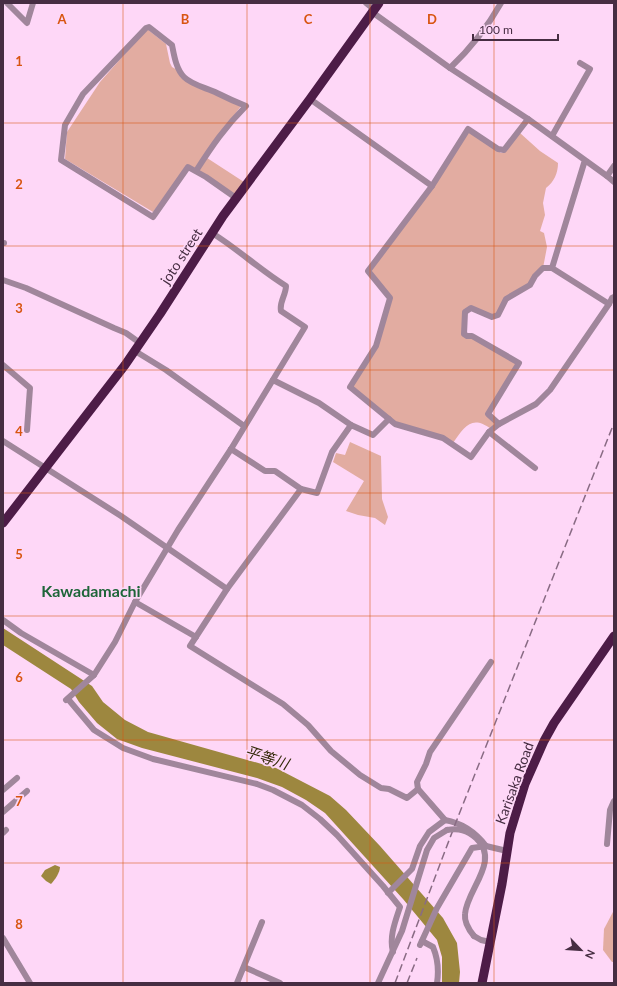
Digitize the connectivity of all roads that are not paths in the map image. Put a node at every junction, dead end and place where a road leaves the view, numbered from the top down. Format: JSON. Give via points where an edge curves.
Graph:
{"nodes":[{"id":1,"x":7,"y":3,"type":"edge"},
{"id":2,"x":33,"y":3,"type":"edge"},
{"id":3,"x":366,"y":3,"type":"edge"},
{"id":4,"x":379,"y":3,"type":"edge"},
{"id":5,"x":501,"y":3,"type":"edge"},
{"id":6,"x":372,"y":12,"type":"junction"},
{"id":7,"x":580,"y":63,"type":"dead end"},
{"id":8,"x":450,"y":68,"type":"junction"},
{"id":9,"x":310,"y":99,"type":"junction"},
{"id":10,"x":528,"y":119,"type":"junction"},
{"id":11,"x":552,"y":136,"type":"junction"},
{"id":12,"x":585,"y":160,"type":"junction"},
{"id":13,"x":614,"y":166,"type":"edge"},
{"id":14,"x":196,"y":171,"type":"junction"},
{"id":15,"x":607,"y":176,"type":"junction"},
{"id":16,"x":614,"y":182,"type":"edge"},
{"id":17,"x":432,"y":186,"type":"junction"},
{"id":18,"x":236,"y":198,"type":"junction"},
{"id":19,"x":212,"y":234,"type":"junction"},
{"id":20,"x":552,"y":268,"type":"junction"},
{"id":21,"x":3,"y":280,"type":"edge"},
{"id":22,"x":614,"y":297,"type":"edge"},
{"id":23,"x":609,"y":304,"type":"junction"},
{"id":24,"x":137,"y":347,"type":"junction"},
{"id":25,"x":3,"y":365,"type":"edge"},
{"id":26,"x":273,"y":380,"type":"junction"},
{"id":27,"x":388,"y":419,"type":"junction"},
{"id":28,"x":351,"y":424,"type":"junction"},
{"id":29,"x":499,"y":424,"type":"junction"},
{"id":30,"x":244,"y":426,"type":"junction"},
{"id":31,"x":27,"y":430,"type":"dead end"},
{"id":32,"x":489,"y":432,"type":"junction"},
{"id":33,"x":3,"y":442,"type":"edge"},
{"id":34,"x":231,"y":448,"type":"junction"},
{"id":35,"x":535,"y":468,"type":"dead end"},
{"id":36,"x":46,"y":469,"type":"junction"},
{"id":37,"x":301,"y":489,"type":"junction"},
{"id":38,"x":3,"y":523,"type":"edge"},
{"id":39,"x":168,"y":548,"type":"junction"},
{"id":40,"x":227,"y":588,"type":"junction"},
{"id":41,"x":135,"y":602,"type":"junction"},
{"id":42,"x":3,"y":620,"type":"edge"},
{"id":43,"x":614,"y":636,"type":"edge"},
{"id":44,"x":196,"y":637,"type":"junction"},
{"id":45,"x":491,"y":662,"type":"dead end"},
{"id":46,"x":94,"y":675,"type":"junction"},
{"id":47,"x":17,"y":778,"type":"dead end"},
{"id":48,"x":3,"y":780,"type":"edge"},
{"id":49,"x":8,"y":786,"type":"junction"},
{"id":50,"x":418,"y":789,"type":"junction"},
{"id":51,"x":3,"y":790,"type":"edge"},
{"id":52,"x":27,"y":790,"type":"dead end"},
{"id":53,"x":614,"y":801,"type":"edge"},
{"id":54,"x":3,"y":812,"type":"edge"},
{"id":55,"x":445,"y":820,"type":"junction"},
{"id":56,"x":607,"y":844,"type":"dead end"},
{"id":57,"x":486,"y":846,"type":"junction"},
{"id":58,"x":507,"y":852,"type":"junction"},
{"id":59,"x":390,"y":891,"type":"junction"},
{"id":60,"x":262,"y":922,"type":"dead end"},
{"id":61,"x":3,"y":938,"type":"edge"},
{"id":62,"x":490,"y":942,"type":"junction"},
{"id":63,"x":393,"y":952,"type":"junction"},
{"id":64,"x":244,"y":967,"type":"junction"},
{"id":65,"x":30,"y":983,"type":"edge"},
{"id":66,"x":237,"y":983,"type":"edge"},
{"id":67,"x":280,"y":983,"type":"edge"},
{"id":68,"x":378,"y":983,"type":"edge"},
{"id":69,"x":437,"y":983,"type":"edge"},
{"id":70,"x":482,"y":983,"type":"edge"}],
"edges":[{"from":1,"to":2,"type":"street","via":[[27,23]]},
{"from":3,"to":6,"type":"street","via":[[371,6]]},
{"from":4,"to":6,"type":"highway","name":"joto street"},
{"from":5,"to":8,"type":"street","via":[[466,53]]},
{"from":6,"to":8,"type":"street"},
{"from":6,"to":9,"type":"highway","name":"joto street"},
{"from":7,"to":11,"type":"street","via":[[590,69]]},
{"from":8,"to":10,"type":"street"},
{"from":9,"to":17,"type":"street"},
{"from":9,"to":18,"type":"highway","name":"joto street"},
{"from":10,"to":11,"type":"street"},
{"from":10,"to":17,"type":"street","via":[[504,150],[498,149],[468,129]]},
{"from":11,"to":12,"type":"street"},
{"from":12,"to":15,"type":"street"},
{"from":12,"to":20,"type":"street"},
{"from":13,"to":15,"type":"street"},
{"from":14,"to":14,"type":"street","via":[[188,167],[153,217],[61,160],[65,125],[84,94],[146,28],[149,27],[172,45],[174,59],[183,76],[190,82],[246,106],[228,124]]},
{"from":14,"to":18,"type":"street"},
{"from":15,"to":16,"type":"street"},
{"from":17,"to":27,"type":"street","via":[[368,271],[390,298],[376,346],[350,387]]},
{"from":18,"to":19,"type":"highway","name":"joto street"},
{"from":19,"to":24,"type":"highway","name":"joto street"},
{"from":19,"to":26,"type":"street","via":[[286,286],[281,311],[305,327]]},
{"from":20,"to":23,"type":"street"},
{"from":20,"to":29,"type":"street","via":[[543,268],[530,285],[506,298],[498,315],[492,317],[471,308],[465,312],[464,334],[519,363],[488,414]]},
{"from":21,"to":24,"type":"street","via":[[126,333]]},
{"from":22,"to":23,"type":"street"},
{"from":23,"to":29,"type":"street","via":[[550,390],[536,404]]},
{"from":24,"to":30,"type":"street"},
{"from":24,"to":36,"type":"highway","name":"joto street"},
{"from":25,"to":31,"type":"street","via":[[30,388]]},
{"from":26,"to":28,"type":"street","via":[[319,403]]},
{"from":26,"to":30,"type":"street"},
{"from":27,"to":28,"type":"street","via":[[373,435]]},
{"from":27,"to":32,"type":"street","via":[[395,424],[443,438],[471,457]]},
{"from":28,"to":37,"type":"street","via":[[332,452],[317,493]]},
{"from":29,"to":32,"type":"street"},
{"from":30,"to":34,"type":"street"},
{"from":32,"to":35,"type":"street"},
{"from":33,"to":36,"type":"street"},
{"from":34,"to":37,"type":"street","via":[[265,471],[275,471]]},
{"from":34,"to":39,"type":"street"},
{"from":36,"to":38,"type":"highway","name":"joto street"},
{"from":36,"to":39,"type":"street"},
{"from":37,"to":40,"type":"street"},
{"from":39,"to":40,"type":"street"},
{"from":39,"to":41,"type":"street"},
{"from":40,"to":44,"type":"street"},
{"from":41,"to":44,"type":"street"},
{"from":41,"to":46,"type":"street","via":[[115,642]]},
{"from":42,"to":46,"type":"street"},
{"from":43,"to":58,"type":"highway","name":"Karisaka Road","via":[[544,741],[520,800]]},
{"from":44,"to":50,"type":"street","via":[[190,646],[283,704],[308,725],[331,752],[360,775],[381,788],[407,798]]},
{"from":45,"to":50,"type":"street","via":[[430,752],[417,782]]},
{"from":46,"to":59,"type":"street","via":[[68,699],[94,730],[123,748],[153,759],[257,784],[302,805],[320,818]]},
{"from":47,"to":49,"type":"street"},
{"from":48,"to":49,"type":"street"},
{"from":49,"to":51,"type":"street"},
{"from":50,"to":55,"type":"street"},
{"from":52,"to":54,"type":"street"},
{"from":53,"to":56,"type":"street","via":[[610,810]]},
{"from":55,"to":57,"type":"street","via":[[460,824],[481,839]]},
{"from":55,"to":59,"type":"street","via":[[429,832],[420,846],[412,869]]},
{"from":57,"to":58,"type":"street"},
{"from":57,"to":69,"type":"street","via":[[472,848],[437,908],[422,941],[433,947],[436,953]]},
{"from":58,"to":62,"type":"highway","name":"Karisaka Road"},
{"from":59,"to":63,"type":"street","via":[[400,907],[392,937]]},
{"from":60,"to":64,"type":"street"},
{"from":61,"to":65,"type":"street"},
{"from":62,"to":63,"type":"street","bridge":true,"via":[[474,936],[466,925],[465,914],[484,867],[485,853],[472,834],[461,829],[448,830],[430,843]]},
{"from":62,"to":70,"type":"highway","name":"Karisaka Road"},
{"from":63,"to":68,"type":"street"},
{"from":64,"to":66,"type":"street"},
{"from":64,"to":67,"type":"street"}]}
